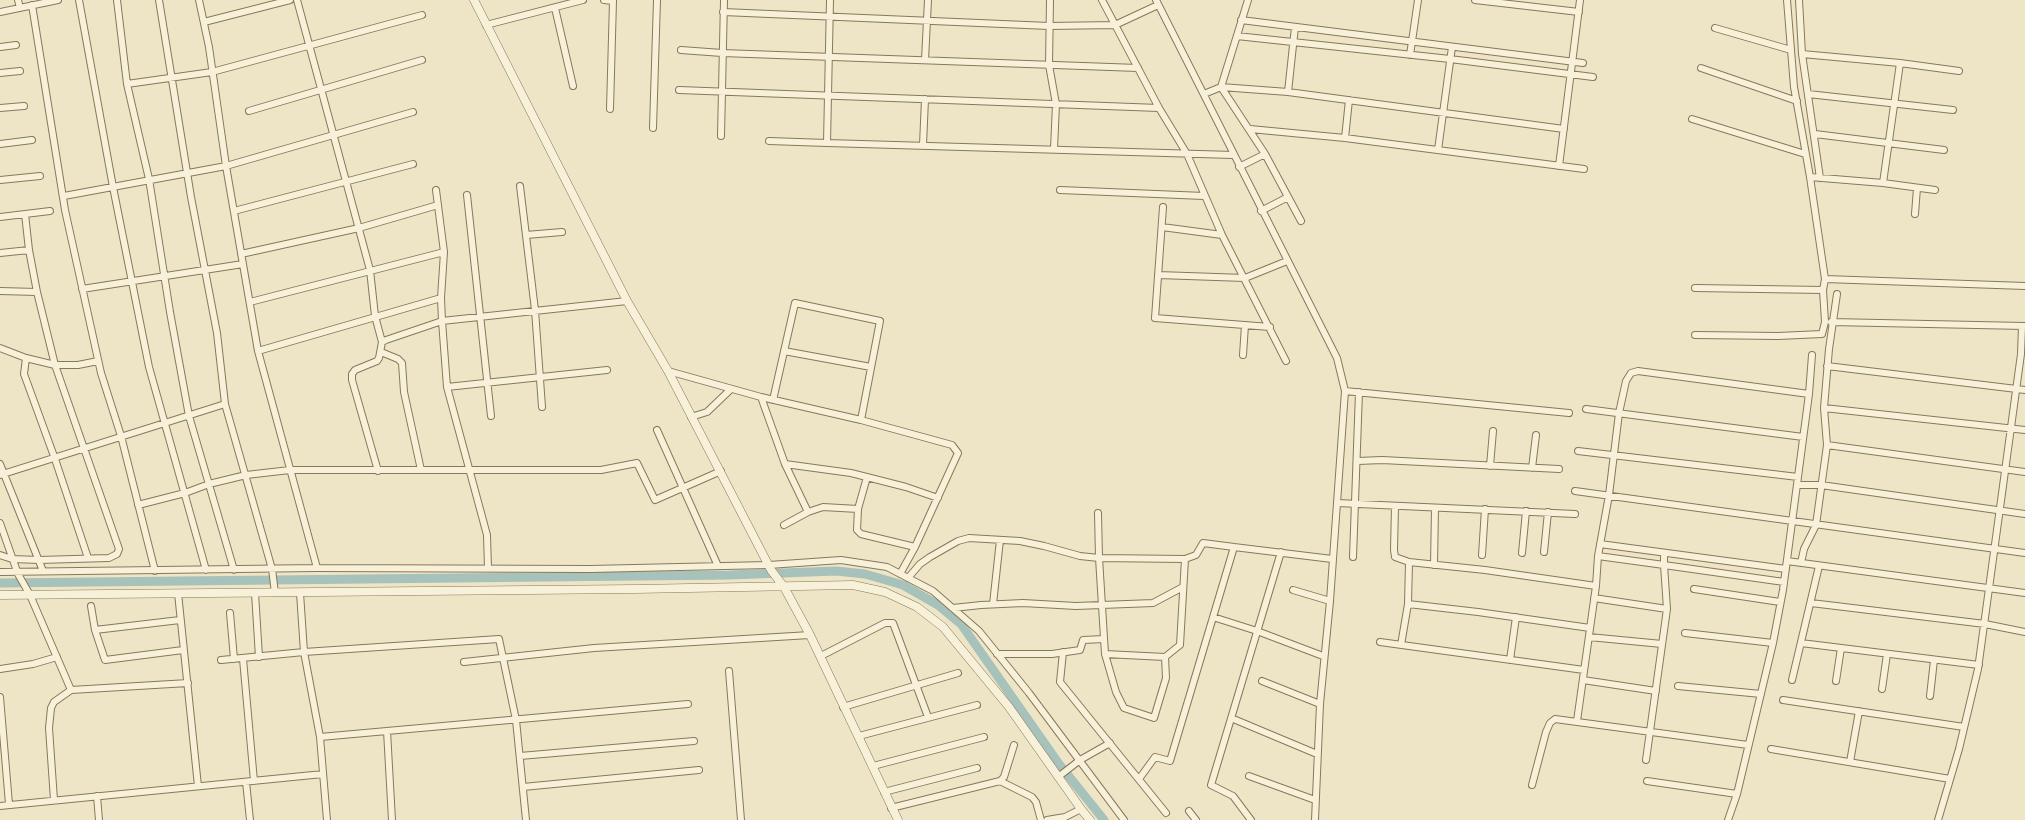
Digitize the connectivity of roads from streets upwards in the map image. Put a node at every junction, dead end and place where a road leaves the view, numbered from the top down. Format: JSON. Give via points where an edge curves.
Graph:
{"nodes":[{"id":1,"x":18,"y":0,"type":"edge"},
{"id":2,"x":58,"y":0,"type":"edge"},
{"id":3,"x":79,"y":0,"type":"edge"},
{"id":4,"x":117,"y":0,"type":"edge"},
{"id":5,"x":159,"y":0,"type":"edge"},
{"id":6,"x":199,"y":0,"type":"edge"},
{"id":7,"x":290,"y":0,"type":"edge"},
{"id":8,"x":297,"y":0,"type":"edge"},
{"id":9,"x":474,"y":0,"type":"edge"},
{"id":10,"x":583,"y":0,"type":"edge"},
{"id":11,"x":604,"y":0,"type":"edge"},
{"id":12,"x":613,"y":0,"type":"edge"},
{"id":13,"x":657,"y":0,"type":"edge"},
{"id":14,"x":724,"y":0,"type":"edge"},
{"id":15,"x":830,"y":0,"type":"edge"},
{"id":16,"x":928,"y":0,"type":"edge"},
{"id":17,"x":1050,"y":0,"type":"edge"},
{"id":18,"x":1102,"y":0,"type":"edge"},
{"id":19,"x":1248,"y":0,"type":"edge"},
{"id":20,"x":1418,"y":0,"type":"edge"},
{"id":21,"x":1475,"y":0,"type":"edge"},
{"id":22,"x":1580,"y":0,"type":"edge"},
{"id":23,"x":1787,"y":0,"type":"edge"},
{"id":24,"x":1799,"y":0,"type":"edge"},
{"id":25,"x":1157,"y":3,"type":"edge"},
{"id":26,"x":32,"y":5,"type":"junction"},
{"id":27,"x":20,"y":8,"type":"junction"},
{"id":28,"x":555,"y":8,"type":"junction"},
{"id":29,"x":0,"y":12,"type":"edge"},
{"id":30,"x":723,"y":12,"type":"junction"},
{"id":31,"x":1579,"y":12,"type":"junction"},
{"id":32,"x":422,"y":15,"type":"dead end"},
{"id":33,"x":830,"y":16,"type":"junction"},
{"id":34,"x":927,"y":20,"type":"junction"},
{"id":35,"x":1241,"y":20,"type":"junction"},
{"id":36,"x":204,"y":22,"type":"junction"},
{"id":37,"x":486,"y":25,"type":"junction"},
{"id":38,"x":1049,"y":26,"type":"junction"},
{"id":39,"x":1115,"y":26,"type":"junction"},
{"id":40,"x":1295,"y":27,"type":"junction"},
{"id":41,"x":1715,"y":28,"type":"dead end"},
{"id":42,"x":1237,"y":36,"type":"junction"},
{"id":43,"x":1412,"y":42,"type":"junction"},
{"id":44,"x":1294,"y":43,"type":"junction"},
{"id":45,"x":16,"y":45,"type":"dead end"},
{"id":46,"x":309,"y":45,"type":"junction"},
{"id":47,"x":0,"y":47,"type":"edge"},
{"id":48,"x":1452,"y":47,"type":"junction"},
{"id":49,"x":680,"y":50,"type":"dead end"},
{"id":50,"x":1792,"y":50,"type":"junction"},
{"id":51,"x":722,"y":53,"type":"junction"},
{"id":52,"x":1802,"y":54,"type":"junction"},
{"id":53,"x":1410,"y":55,"type":"junction"},
{"id":54,"x":829,"y":57,"type":"junction"},
{"id":55,"x":1450,"y":59,"type":"junction"},
{"id":56,"x":422,"y":60,"type":"dead end"},
{"id":57,"x":925,"y":60,"type":"junction"},
{"id":58,"x":1572,"y":62,"type":"junction"},
{"id":59,"x":1583,"y":63,"type":"dead end"},
{"id":60,"x":1900,"y":63,"type":"junction"},
{"id":61,"x":1049,"y":65,"type":"junction"},
{"id":62,"x":1138,"y":68,"type":"junction"},
{"id":63,"x":1701,"y":68,"type":"dead end"},
{"id":64,"x":20,"y":71,"type":"dead end"},
{"id":65,"x":1959,"y":71,"type":"dead end"},
{"id":66,"x":212,"y":72,"type":"junction"},
{"id":67,"x":0,"y":73,"type":"edge"},
{"id":68,"x":1570,"y":74,"type":"junction"},
{"id":69,"x":1593,"y":77,"type":"dead end"},
{"id":70,"x":172,"y":78,"type":"junction"},
{"id":71,"x":127,"y":84,"type":"junction"},
{"id":72,"x":572,"y":86,"type":"dead end"},
{"id":73,"x":322,"y":90,"type":"junction"},
{"id":74,"x":679,"y":90,"type":"dead end"},
{"id":75,"x":1212,"y":91,"type":"junction"},
{"id":76,"x":1288,"y":92,"type":"junction"},
{"id":77,"x":722,"y":93,"type":"junction"},
{"id":78,"x":1808,"y":94,"type":"junction"},
{"id":79,"x":828,"y":96,"type":"junction"},
{"id":80,"x":925,"y":99,"type":"junction"},
{"id":81,"x":1350,"y":100,"type":"junction"},
{"id":82,"x":1797,"y":102,"type":"junction"},
{"id":83,"x":1894,"y":103,"type":"junction"},
{"id":84,"x":1056,"y":104,"type":"junction"},
{"id":85,"x":24,"y":106,"type":"dead end"},
{"id":86,"x":0,"y":108,"type":"edge"},
{"id":87,"x":1159,"y":108,"type":"junction"},
{"id":88,"x":610,"y":109,"type":"dead end"},
{"id":89,"x":1953,"y":110,"type":"dead end"},
{"id":90,"x":249,"y":111,"type":"dead end"},
{"id":91,"x":413,"y":112,"type":"dead end"},
{"id":92,"x":1443,"y":112,"type":"junction"},
{"id":93,"x":1692,"y":119,"type":"dead end"},
{"id":94,"x":653,"y":128,"type":"dead end"},
{"id":95,"x":1564,"y":128,"type":"junction"},
{"id":96,"x":1250,"y":129,"type":"junction"},
{"id":97,"x":1814,"y":134,"type":"junction"},
{"id":98,"x":334,"y":136,"type":"junction"},
{"id":99,"x":721,"y":136,"type":"dead end"},
{"id":100,"x":1345,"y":138,"type":"junction"},
{"id":101,"x":32,"y":140,"type":"dead end"},
{"id":102,"x":769,"y":141,"type":"dead end"},
{"id":103,"x":827,"y":143,"type":"junction"},
{"id":104,"x":1889,"y":143,"type":"junction"},
{"id":105,"x":0,"y":144,"type":"edge"},
{"id":106,"x":923,"y":145,"type":"junction"},
{"id":107,"x":1054,"y":149,"type":"junction"},
{"id":108,"x":1438,"y":150,"type":"junction"},
{"id":109,"x":1944,"y":150,"type":"dead end"},
{"id":110,"x":1187,"y":154,"type":"junction"},
{"id":111,"x":1265,"y":154,"type":"junction"},
{"id":112,"x":1805,"y":154,"type":"junction"},
{"id":113,"x":1233,"y":155,"type":"junction"},
{"id":114,"x":413,"y":164,"type":"dead end"},
{"id":115,"x":1245,"y":164,"type":"junction"},
{"id":116,"x":226,"y":166,"type":"junction"},
{"id":117,"x":1559,"y":166,"type":"junction"},
{"id":118,"x":1584,"y":169,"type":"dead end"},
{"id":119,"x":188,"y":174,"type":"junction"},
{"id":120,"x":40,"y":176,"type":"dead end"},
{"id":121,"x":1810,"y":177,"type":"junction"},
{"id":122,"x":1820,"y":178,"type":"junction"},
{"id":123,"x":149,"y":179,"type":"junction"},
{"id":124,"x":0,"y":180,"type":"edge"},
{"id":125,"x":346,"y":181,"type":"junction"},
{"id":126,"x":1883,"y":183,"type":"junction"},
{"id":127,"x":520,"y":186,"type":"dead end"},
{"id":128,"x":113,"y":187,"type":"junction"},
{"id":129,"x":1916,"y":188,"type":"junction"},
{"id":130,"x":436,"y":190,"type":"dead end"},
{"id":131,"x":1060,"y":190,"type":"dead end"},
{"id":132,"x":1935,"y":190,"type":"dead end"},
{"id":133,"x":467,"y":195,"type":"dead end"},
{"id":134,"x":64,"y":196,"type":"junction"},
{"id":135,"x":1204,"y":196,"type":"junction"},
{"id":136,"x":1288,"y":197,"type":"junction"},
{"id":137,"x":438,"y":205,"type":"junction"},
{"id":138,"x":1163,"y":207,"type":"dead end"},
{"id":139,"x":1268,"y":208,"type":"junction"},
{"id":140,"x":50,"y":211,"type":"dead end"},
{"id":141,"x":234,"y":211,"type":"junction"},
{"id":142,"x":25,"y":214,"type":"junction"},
{"id":143,"x":1916,"y":214,"type":"dead end"},
{"id":144,"x":0,"y":217,"type":"edge"},
{"id":145,"x":1301,"y":221,"type":"dead end"},
{"id":146,"x":1162,"y":227,"type":"junction"},
{"id":147,"x":359,"y":228,"type":"junction"},
{"id":148,"x":562,"y":232,"type":"dead end"},
{"id":149,"x":526,"y":235,"type":"junction"},
{"id":150,"x":1222,"y":235,"type":"junction"},
{"id":151,"x":29,"y":250,"type":"junction"},
{"id":152,"x":444,"y":252,"type":"junction"},
{"id":153,"x":0,"y":253,"type":"edge"},
{"id":154,"x":241,"y":254,"type":"junction"},
{"id":155,"x":1287,"y":261,"type":"junction"},
{"id":156,"x":243,"y":264,"type":"junction"},
{"id":157,"x":206,"y":270,"type":"junction"},
{"id":158,"x":370,"y":270,"type":"junction"},
{"id":159,"x":1158,"y":275,"type":"junction"},
{"id":160,"x":164,"y":276,"type":"junction"},
{"id":161,"x":1245,"y":278,"type":"junction"},
{"id":162,"x":1825,"y":279,"type":"junction"},
{"id":163,"x":132,"y":281,"type":"junction"},
{"id":164,"x":2025,"y":286,"type":"edge"},
{"id":165,"x":1695,"y":288,"type":"dead end"},
{"id":166,"x":82,"y":289,"type":"junction"},
{"id":167,"x":1823,"y":290,"type":"junction"},
{"id":168,"x":0,"y":291,"type":"edge"},
{"id":169,"x":37,"y":292,"type":"junction"},
{"id":170,"x":1837,"y":294,"type":"dead end"},
{"id":171,"x":440,"y":298,"type":"junction"},
{"id":172,"x":627,"y":301,"type":"junction"},
{"id":173,"x":250,"y":302,"type":"junction"},
{"id":174,"x":535,"y":310,"type":"junction"},
{"id":175,"x":375,"y":316,"type":"junction"},
{"id":176,"x":480,"y":316,"type":"junction"},
{"id":177,"x":442,"y":321,"type":"junction"},
{"id":178,"x":1834,"y":321,"type":"junction"},
{"id":179,"x":1825,"y":322,"type":"junction"},
{"id":180,"x":1245,"y":324,"type":"junction"},
{"id":181,"x":2023,"y":326,"type":"edge"},
{"id":182,"x":1270,"y":327,"type":"junction"},
{"id":183,"x":1695,"y":335,"type":"dead end"},
{"id":184,"x":382,"y":342,"type":"junction"},
{"id":185,"x":0,"y":348,"type":"edge"},
{"id":186,"x":258,"y":351,"type":"junction"},
{"id":187,"x":784,"y":351,"type":"junction"},
{"id":188,"x":381,"y":352,"type":"junction"},
{"id":189,"x":1812,"y":354,"type":"dead end"},
{"id":190,"x":1243,"y":355,"type":"dead end"},
{"id":191,"x":26,"y":358,"type":"junction"},
{"id":192,"x":1286,"y":360,"type":"dead end"},
{"id":193,"x":98,"y":361,"type":"junction"},
{"id":194,"x":55,"y":365,"type":"junction"},
{"id":195,"x":1827,"y":366,"type":"junction"},
{"id":196,"x":871,"y":367,"type":"junction"},
{"id":197,"x":607,"y":370,"type":"dead end"},
{"id":198,"x":668,"y":371,"type":"junction"},
{"id":199,"x":540,"y":376,"type":"junction"},
{"id":200,"x":487,"y":382,"type":"junction"},
{"id":201,"x":447,"y":387,"type":"junction"},
{"id":202,"x":731,"y":388,"type":"junction"},
{"id":203,"x":2016,"y":388,"type":"junction"},
{"id":204,"x":2025,"y":390,"type":"edge"},
{"id":205,"x":1353,"y":392,"type":"junction"},
{"id":206,"x":1809,"y":394,"type":"junction"},
{"id":207,"x":761,"y":397,"type":"junction"},
{"id":208,"x":773,"y":400,"type":"junction"},
{"id":209,"x":225,"y":404,"type":"junction"},
{"id":210,"x":542,"y":407,"type":"dead end"},
{"id":211,"x":1824,"y":408,"type":"junction"},
{"id":212,"x":1586,"y":409,"type":"dead end"},
{"id":213,"x":1568,"y":413,"type":"dead end"},
{"id":214,"x":1619,"y":413,"type":"junction"},
{"id":215,"x":189,"y":416,"type":"junction"},
{"id":216,"x":491,"y":416,"type":"dead end"},
{"id":217,"x":695,"y":416,"type":"junction"},
{"id":218,"x":861,"y":420,"type":"junction"},
{"id":219,"x":165,"y":422,"type":"junction"},
{"id":220,"x":2011,"y":428,"type":"junction"},
{"id":221,"x":657,"y":430,"type":"dead end"},
{"id":222,"x":2025,"y":430,"type":"edge"},
{"id":223,"x":1493,"y":431,"type":"dead end"},
{"id":224,"x":1536,"y":434,"type":"dead end"},
{"id":225,"x":121,"y":436,"type":"junction"},
{"id":226,"x":1803,"y":437,"type":"junction"},
{"id":227,"x":1827,"y":445,"type":"junction"},
{"id":228,"x":85,"y":448,"type":"junction"},
{"id":229,"x":1578,"y":451,"type":"dead end"},
{"id":230,"x":1614,"y":456,"type":"junction"},
{"id":231,"x":55,"y":459,"type":"junction"},
{"id":232,"x":1358,"y":461,"type":"junction"},
{"id":233,"x":0,"y":464,"type":"edge"},
{"id":234,"x":785,"y":464,"type":"junction"},
{"id":235,"x":1490,"y":466,"type":"junction"},
{"id":236,"x":1532,"y":468,"type":"junction"},
{"id":237,"x":1559,"y":469,"type":"dead end"},
{"id":238,"x":290,"y":470,"type":"junction"},
{"id":239,"x":421,"y":470,"type":"junction"},
{"id":240,"x":2006,"y":470,"type":"junction"},
{"id":241,"x":378,"y":471,"type":"junction"},
{"id":242,"x":470,"y":471,"type":"junction"},
{"id":243,"x":720,"y":471,"type":"junction"},
{"id":244,"x":2025,"y":472,"type":"edge"},
{"id":245,"x":2,"y":474,"type":"edge"},
{"id":246,"x":246,"y":476,"type":"junction"},
{"id":247,"x":867,"y":477,"type":"junction"},
{"id":248,"x":1798,"y":477,"type":"junction"},
{"id":249,"x":209,"y":484,"type":"junction"},
{"id":250,"x":1797,"y":485,"type":"junction"},
{"id":251,"x":683,"y":486,"type":"junction"},
{"id":252,"x":1821,"y":486,"type":"junction"},
{"id":253,"x":1575,"y":491,"type":"dead end"},
{"id":254,"x":185,"y":493,"type":"junction"},
{"id":255,"x":1609,"y":495,"type":"junction"},
{"id":256,"x":938,"y":498,"type":"junction"},
{"id":257,"x":1342,"y":503,"type":"junction"},
{"id":258,"x":1356,"y":504,"type":"junction"},
{"id":259,"x":138,"y":505,"type":"junction"},
{"id":260,"x":1395,"y":506,"type":"junction"},
{"id":261,"x":1435,"y":508,"type":"junction"},
{"id":262,"x":1485,"y":508,"type":"junction"},
{"id":263,"x":858,"y":509,"type":"junction"},
{"id":264,"x":2000,"y":510,"type":"junction"},
{"id":265,"x":1526,"y":511,"type":"junction"},
{"id":266,"x":808,"y":512,"type":"junction"},
{"id":267,"x":1548,"y":512,"type":"junction"},
{"id":268,"x":1098,"y":513,"type":"dead end"},
{"id":269,"x":1575,"y":514,"type":"dead end"},
{"id":270,"x":2025,"y":514,"type":"edge"},
{"id":271,"x":1792,"y":520,"type":"junction"},
{"id":272,"x":0,"y":523,"type":"edge"},
{"id":273,"x":784,"y":525,"type":"dead end"},
{"id":274,"x":1816,"y":525,"type":"junction"},
{"id":275,"x":1000,"y":540,"type":"junction"},
{"id":276,"x":1600,"y":544,"type":"junction"},
{"id":277,"x":915,"y":547,"type":"junction"},
{"id":278,"x":1234,"y":547,"type":"junction"},
{"id":279,"x":1995,"y":550,"type":"junction"},
{"id":280,"x":1281,"y":552,"type":"junction"},
{"id":281,"x":1544,"y":552,"type":"dead end"},
{"id":282,"x":1522,"y":553,"type":"dead end"},
{"id":283,"x":1664,"y":553,"type":"junction"},
{"id":284,"x":2025,"y":553,"type":"edge"},
{"id":285,"x":1482,"y":554,"type":"dead end"},
{"id":286,"x":0,"y":555,"type":"edge"},
{"id":287,"x":1598,"y":556,"type":"junction"},
{"id":288,"x":1353,"y":557,"type":"dead end"},
{"id":289,"x":88,"y":558,"type":"junction"},
{"id":290,"x":1099,"y":558,"type":"junction"},
{"id":291,"x":1185,"y":558,"type":"junction"},
{"id":292,"x":12,"y":559,"type":"junction"},
{"id":293,"x":1332,"y":559,"type":"junction"},
{"id":294,"x":39,"y":560,"type":"junction"},
{"id":295,"x":1787,"y":560,"type":"junction"},
{"id":296,"x":1410,"y":562,"type":"junction"},
{"id":297,"x":1801,"y":563,"type":"junction"},
{"id":298,"x":1434,"y":565,"type":"junction"},
{"id":299,"x":1664,"y":565,"type":"junction"},
{"id":300,"x":718,"y":566,"type":"junction"},
{"id":301,"x":1819,"y":566,"type":"junction"},
{"id":302,"x":770,"y":567,"type":"junction"},
{"id":303,"x":317,"y":568,"type":"junction"},
{"id":304,"x":488,"y":568,"type":"junction"},
{"id":305,"x":1786,"y":569,"type":"junction"},
{"id":306,"x":206,"y":570,"type":"junction"},
{"id":307,"x":234,"y":570,"type":"junction"},
{"id":308,"x":43,"y":571,"type":"junction"},
{"id":309,"x":155,"y":571,"type":"junction"},
{"id":310,"x":0,"y":572,"type":"edge"},
{"id":311,"x":272,"y":572,"type":"junction"},
{"id":312,"x":18,"y":573,"type":"junction"},
{"id":313,"x":900,"y":574,"type":"junction"},
{"id":314,"x":908,"y":578,"type":"junction"},
{"id":315,"x":1784,"y":582,"type":"junction"},
{"id":316,"x":781,"y":584,"type":"junction"},
{"id":317,"x":1596,"y":586,"type":"junction"},
{"id":318,"x":1183,"y":587,"type":"junction"},
{"id":319,"x":1990,"y":588,"type":"junction"},
{"id":320,"x":1694,"y":589,"type":"dead end"},
{"id":321,"x":274,"y":590,"type":"junction"},
{"id":322,"x":1293,"y":590,"type":"dead end"},
{"id":323,"x":178,"y":593,"type":"junction"},
{"id":324,"x":256,"y":593,"type":"junction"},
{"id":325,"x":300,"y":593,"type":"junction"},
{"id":326,"x":2025,"y":593,"type":"edge"},
{"id":327,"x":0,"y":595,"type":"edge"},
{"id":328,"x":30,"y":595,"type":"junction"},
{"id":329,"x":1594,"y":598,"type":"junction"},
{"id":330,"x":1330,"y":601,"type":"junction"},
{"id":331,"x":1780,"y":602,"type":"junction"},
{"id":332,"x":1811,"y":603,"type":"junction"},
{"id":333,"x":993,"y":604,"type":"junction"},
{"id":334,"x":1408,"y":604,"type":"junction"},
{"id":335,"x":91,"y":606,"type":"dead end"},
{"id":336,"x":1103,"y":606,"type":"junction"},
{"id":337,"x":953,"y":608,"type":"junction"},
{"id":338,"x":1667,"y":609,"type":"junction"},
{"id":339,"x":230,"y":613,"type":"dead end"},
{"id":340,"x":1213,"y":617,"type":"junction"},
{"id":341,"x":1516,"y":617,"type":"junction"},
{"id":342,"x":180,"y":620,"type":"junction"},
{"id":343,"x":1985,"y":624,"type":"junction"},
{"id":344,"x":1590,"y":628,"type":"junction"},
{"id":345,"x":95,"y":630,"type":"junction"},
{"id":346,"x":1257,"y":631,"type":"junction"},
{"id":347,"x":2025,"y":632,"type":"edge"},
{"id":348,"x":1685,"y":633,"type":"dead end"},
{"id":349,"x":810,"y":635,"type":"junction"},
{"id":350,"x":1589,"y":637,"type":"junction"},
{"id":351,"x":1104,"y":639,"type":"junction"},
{"id":352,"x":1380,"y":642,"type":"dead end"},
{"id":353,"x":1773,"y":643,"type":"junction"},
{"id":354,"x":1801,"y":643,"type":"junction"},
{"id":355,"x":1662,"y":644,"type":"junction"},
{"id":356,"x":1401,"y":645,"type":"junction"},
{"id":357,"x":1841,"y":648,"type":"junction"},
{"id":358,"x":183,"y":650,"type":"junction"},
{"id":359,"x":304,"y":652,"type":"junction"},
{"id":360,"x":1062,"y":652,"type":"junction"},
{"id":361,"x":997,"y":654,"type":"junction"},
{"id":362,"x":1105,"y":654,"type":"junction"},
{"id":363,"x":1887,"y":654,"type":"junction"},
{"id":364,"x":821,"y":656,"type":"junction"},
{"id":365,"x":1324,"y":656,"type":"junction"},
{"id":366,"x":57,"y":657,"type":"junction"},
{"id":367,"x":259,"y":657,"type":"junction"},
{"id":368,"x":1165,"y":657,"type":"junction"},
{"id":369,"x":243,"y":658,"type":"junction"},
{"id":370,"x":502,"y":658,"type":"junction"},
{"id":371,"x":234,"y":659,"type":"junction"},
{"id":372,"x":221,"y":660,"type":"dead end"},
{"id":373,"x":1510,"y":660,"type":"junction"},
{"id":374,"x":1934,"y":660,"type":"junction"},
{"id":375,"x":464,"y":662,"type":"dead end"},
{"id":376,"x":1979,"y":665,"type":"junction"},
{"id":377,"x":0,"y":669,"type":"edge"},
{"id":378,"x":1584,"y":670,"type":"junction"},
{"id":379,"x":729,"y":671,"type":"dead end"},
{"id":380,"x":958,"y":673,"type":"dead end"},
{"id":381,"x":1583,"y":680,"type":"junction"},
{"id":382,"x":1792,"y":680,"type":"dead end"},
{"id":383,"x":1262,"y":681,"type":"dead end"},
{"id":384,"x":1836,"y":681,"type":"dead end"},
{"id":385,"x":188,"y":683,"type":"junction"},
{"id":386,"x":917,"y":685,"type":"junction"},
{"id":387,"x":1678,"y":686,"type":"dead end"},
{"id":388,"x":1882,"y":689,"type":"dead end"},
{"id":389,"x":71,"y":690,"type":"junction"},
{"id":390,"x":1656,"y":691,"type":"junction"},
{"id":391,"x":1761,"y":694,"type":"junction"},
{"id":392,"x":1930,"y":696,"type":"dead end"},
{"id":393,"x":0,"y":697,"type":"edge"},
{"id":394,"x":1783,"y":700,"type":"dead end"},
{"id":395,"x":688,"y":704,"type":"dead end"},
{"id":396,"x":1320,"y":704,"type":"junction"},
{"id":397,"x":977,"y":705,"type":"dead end"},
{"id":398,"x":844,"y":707,"type":"junction"},
{"id":399,"x":1859,"y":711,"type":"junction"},
{"id":400,"x":928,"y":718,"type":"junction"},
{"id":401,"x":1231,"y":718,"type":"junction"},
{"id":402,"x":516,"y":720,"type":"junction"},
{"id":403,"x":1577,"y":721,"type":"junction"},
{"id":404,"x":1964,"y":727,"type":"junction"},
{"id":405,"x":1650,"y":731,"type":"junction"},
{"id":406,"x":387,"y":732,"type":"junction"},
{"id":407,"x":859,"y":736,"type":"junction"},
{"id":408,"x":320,"y":737,"type":"junction"},
{"id":409,"x":984,"y":737,"type":"dead end"},
{"id":410,"x":694,"y":741,"type":"dead end"},
{"id":411,"x":1110,"y":743,"type":"junction"},
{"id":412,"x":1748,"y":745,"type":"junction"},
{"id":413,"x":1014,"y":746,"type":"dead end"},
{"id":414,"x":1771,"y":749,"type":"dead end"},
{"id":415,"x":1317,"y":754,"type":"junction"},
{"id":416,"x":520,"y":756,"type":"junction"},
{"id":417,"x":1080,"y":760,"type":"junction"},
{"id":418,"x":1646,"y":760,"type":"dead end"},
{"id":419,"x":1850,"y":762,"type":"junction"},
{"id":420,"x":873,"y":766,"type":"junction"},
{"id":421,"x":977,"y":768,"type":"dead end"},
{"id":422,"x":699,"y":770,"type":"dead end"},
{"id":423,"x":323,"y":774,"type":"junction"},
{"id":424,"x":1060,"y":775,"type":"junction"},
{"id":425,"x":1250,"y":776,"type":"dead end"},
{"id":426,"x":1139,"y":779,"type":"junction"},
{"id":427,"x":1950,"y":779,"type":"junction"},
{"id":428,"x":250,"y":781,"type":"junction"},
{"id":429,"x":1647,"y":781,"type":"dead end"},
{"id":430,"x":1000,"y":782,"type":"junction"},
{"id":431,"x":1532,"y":785,"type":"dead end"},
{"id":432,"x":198,"y":786,"type":"junction"},
{"id":433,"x":523,"y":787,"type":"junction"},
{"id":434,"x":884,"y":792,"type":"junction"},
{"id":435,"x":1737,"y":794,"type":"junction"},
{"id":436,"x":97,"y":796,"type":"junction"},
{"id":437,"x":54,"y":800,"type":"junction"},
{"id":438,"x":1315,"y":800,"type":"junction"},
{"id":439,"x":9,"y":804,"type":"junction"},
{"id":440,"x":0,"y":806,"type":"edge"},
{"id":441,"x":891,"y":808,"type":"junction"},
{"id":442,"x":1081,"y":809,"type":"junction"},
{"id":443,"x":1189,"y":811,"type":"dead end"},
{"id":444,"x":1166,"y":813,"type":"dead end"},
{"id":445,"x":99,"y":820,"type":"edge"},
{"id":446,"x":250,"y":820,"type":"edge"},
{"id":447,"x":327,"y":820,"type":"edge"},
{"id":448,"x":392,"y":820,"type":"edge"},
{"id":449,"x":526,"y":820,"type":"edge"},
{"id":450,"x":741,"y":820,"type":"edge"},
{"id":451,"x":898,"y":820,"type":"edge"},
{"id":452,"x":1041,"y":820,"type":"edge"},
{"id":453,"x":1047,"y":820,"type":"edge"},
{"id":454,"x":1090,"y":820,"type":"edge"},
{"id":455,"x":1124,"y":820,"type":"edge"},
{"id":456,"x":1196,"y":820,"type":"edge"},
{"id":457,"x":1251,"y":820,"type":"edge"},
{"id":458,"x":1314,"y":820,"type":"edge"},
{"id":459,"x":1728,"y":820,"type":"edge"},
{"id":460,"x":1938,"y":820,"type":"edge"}],
"edges":[{"from":1,"to":27,"type":"street"},
{"from":2,"to":26,"type":"street"},
{"from":3,"to":128,"type":"street"},
{"from":4,"to":71,"type":"street"},
{"from":5,"to":70,"type":"street"},
{"from":6,"to":36,"type":"street"},
{"from":7,"to":36,"type":"street"},
{"from":8,"to":46,"type":"street"},
{"from":9,"to":37,"type":"street"},
{"from":10,"to":28,"type":"street"},
{"from":11,"to":12,"type":"street"},
{"from":12,"to":88,"type":"street"},
{"from":13,"to":94,"type":"street"},
{"from":14,"to":30,"type":"street"},
{"from":15,"to":33,"type":"street"},
{"from":16,"to":34,"type":"street"},
{"from":17,"to":38,"type":"street"},
{"from":18,"to":39,"type":"street"},
{"from":19,"to":35,"type":"street"},
{"from":20,"to":43,"type":"street"},
{"from":21,"to":31,"type":"street"},
{"from":22,"to":31,"type":"street"},
{"from":23,"to":50,"type":"street"},
{"from":24,"to":52,"type":"street"},
{"from":25,"to":39,"type":"street"},
{"from":25,"to":75,"type":"street"},
{"from":26,"to":27,"type":"street"},
{"from":26,"to":134,"type":"street"},
{"from":27,"to":29,"type":"street"},
{"from":28,"to":37,"type":"street"},
{"from":28,"to":72,"type":"street"},
{"from":30,"to":33,"type":"street"},
{"from":30,"to":51,"type":"street"},
{"from":31,"to":58,"type":"street"},
{"from":32,"to":46,"type":"street"},
{"from":33,"to":34,"type":"street"},
{"from":33,"to":54,"type":"street"},
{"from":34,"to":38,"type":"street"},
{"from":34,"to":57,"type":"street"},
{"from":35,"to":40,"type":"street"},
{"from":35,"to":42,"type":"street"},
{"from":36,"to":66,"type":"street"},
{"from":37,"to":172,"type":"street"},
{"from":38,"to":39,"type":"street"},
{"from":38,"to":61,"type":"street"},
{"from":39,"to":62,"type":"street"},
{"from":40,"to":43,"type":"street"},
{"from":40,"to":44,"type":"street"},
{"from":41,"to":50,"type":"street"},
{"from":42,"to":44,"type":"street"},
{"from":42,"to":75,"type":"street"},
{"from":43,"to":48,"type":"street"},
{"from":43,"to":53,"type":"street"},
{"from":44,"to":53,"type":"street"},
{"from":44,"to":76,"type":"street"},
{"from":45,"to":47,"type":"street"},
{"from":46,"to":66,"type":"street"},
{"from":46,"to":73,"type":"street"},
{"from":48,"to":55,"type":"street"},
{"from":48,"to":58,"type":"street"},
{"from":49,"to":51,"type":"street"},
{"from":50,"to":82,"type":"street"},
{"from":51,"to":54,"type":"street"},
{"from":51,"to":77,"type":"street"},
{"from":52,"to":60,"type":"street"},
{"from":52,"to":78,"type":"street"},
{"from":53,"to":55,"type":"street"},
{"from":54,"to":57,"type":"street"},
{"from":54,"to":79,"type":"street"},
{"from":55,"to":68,"type":"street"},
{"from":55,"to":92,"type":"street"},
{"from":56,"to":73,"type":"street"},
{"from":57,"to":61,"type":"street"},
{"from":58,"to":59,"type":"street"},
{"from":58,"to":68,"type":"street"},
{"from":60,"to":65,"type":"street"},
{"from":60,"to":83,"type":"street"},
{"from":61,"to":62,"type":"street"},
{"from":61,"to":84,"type":"street"},
{"from":62,"to":87,"type":"street"},
{"from":63,"to":82,"type":"street"},
{"from":64,"to":67,"type":"street"},
{"from":66,"to":70,"type":"street"},
{"from":66,"to":116,"type":"street"},
{"from":68,"to":69,"type":"street"},
{"from":68,"to":95,"type":"street"},
{"from":70,"to":71,"type":"street"},
{"from":70,"to":119,"type":"street"},
{"from":71,"to":123,"type":"street"},
{"from":73,"to":90,"type":"street"},
{"from":73,"to":98,"type":"street"},
{"from":74,"to":77,"type":"street"},
{"from":75,"to":76,"type":"street"},
{"from":75,"to":96,"type":"street"},
{"from":75,"to":113,"type":"street"},
{"from":76,"to":81,"type":"street"},
{"from":77,"to":79,"type":"street"},
{"from":77,"to":99,"type":"street"},
{"from":78,"to":83,"type":"street"},
{"from":78,"to":97,"type":"street"},
{"from":79,"to":80,"type":"street"},
{"from":79,"to":103,"type":"street"},
{"from":80,"to":84,"type":"street"},
{"from":80,"to":106,"type":"street"},
{"from":81,"to":92,"type":"street"},
{"from":81,"to":100,"type":"street"},
{"from":82,"to":112,"type":"street"},
{"from":83,"to":89,"type":"street"},
{"from":83,"to":104,"type":"street"},
{"from":84,"to":87,"type":"street"},
{"from":84,"to":107,"type":"street"},
{"from":85,"to":86,"type":"street"},
{"from":87,"to":110,"type":"street"},
{"from":91,"to":98,"type":"street"},
{"from":92,"to":95,"type":"street"},
{"from":92,"to":108,"type":"street"},
{"from":93,"to":112,"type":"street"},
{"from":95,"to":117,"type":"street"},
{"from":96,"to":100,"type":"street"},
{"from":96,"to":111,"type":"street"},
{"from":97,"to":104,"type":"street"},
{"from":97,"to":122,"type":"street"},
{"from":98,"to":116,"type":"street"},
{"from":98,"to":125,"type":"street"},
{"from":100,"to":108,"type":"street"},
{"from":101,"to":105,"type":"street"},
{"from":102,"to":103,"type":"street"},
{"from":103,"to":106,"type":"street"},
{"from":104,"to":109,"type":"street"},
{"from":104,"to":126,"type":"street"},
{"from":106,"to":107,"type":"street"},
{"from":107,"to":110,"type":"street"},
{"from":108,"to":117,"type":"street"},
{"from":110,"to":113,"type":"street"},
{"from":110,"to":135,"type":"street"},
{"from":111,"to":115,"type":"street"},
{"from":111,"to":136,"type":"street"},
{"from":112,"to":121,"type":"street"},
{"from":113,"to":115,"type":"street"},
{"from":114,"to":125,"type":"street"},
{"from":115,"to":139,"type":"street"},
{"from":116,"to":119,"type":"street"},
{"from":116,"to":141,"type":"street"},
{"from":117,"to":118,"type":"street"},
{"from":119,"to":123,"type":"street"},
{"from":119,"to":157,"type":"street"},
{"from":120,"to":124,"type":"street"},
{"from":121,"to":122,"type":"street"},
{"from":121,"to":162,"type":"street"},
{"from":122,"to":126,"type":"street"},
{"from":123,"to":128,"type":"street"},
{"from":123,"to":160,"type":"street"},
{"from":125,"to":141,"type":"street"},
{"from":125,"to":147,"type":"street"},
{"from":126,"to":129,"type":"street"},
{"from":127,"to":149,"type":"street"},
{"from":128,"to":134,"type":"street"},
{"from":128,"to":163,"type":"street"},
{"from":129,"to":132,"type":"street"},
{"from":129,"to":143,"type":"street"},
{"from":130,"to":137,"type":"street"},
{"from":131,"to":135,"type":"street"},
{"from":133,"to":176,"type":"street"},
{"from":134,"to":166,"type":"street"},
{"from":135,"to":150,"type":"street"},
{"from":136,"to":139,"type":"street"},
{"from":136,"to":145,"type":"street"},
{"from":137,"to":147,"type":"street"},
{"from":137,"to":152,"type":"street"},
{"from":138,"to":146,"type":"street"},
{"from":139,"to":155,"type":"street"},
{"from":140,"to":142,"type":"street"},
{"from":141,"to":154,"type":"street"},
{"from":142,"to":144,"type":"street"},
{"from":142,"to":151,"type":"street"},
{"from":146,"to":150,"type":"street"},
{"from":146,"to":159,"type":"street"},
{"from":147,"to":154,"type":"street"},
{"from":147,"to":158,"type":"street"},
{"from":148,"to":149,"type":"street"},
{"from":149,"to":174,"type":"street"},
{"from":150,"to":161,"type":"street"},
{"from":151,"to":153,"type":"street"},
{"from":151,"to":169,"type":"street"},
{"from":152,"to":158,"type":"street"},
{"from":152,"to":171,"type":"street"},
{"from":154,"to":156,"type":"street"},
{"from":155,"to":161,"type":"street"},
{"from":155,"to":205,"type":"street"},
{"from":156,"to":157,"type":"street"},
{"from":156,"to":173,"type":"street"},
{"from":157,"to":160,"type":"street"},
{"from":157,"to":209,"type":"street"},
{"from":158,"to":173,"type":"street"},
{"from":158,"to":175,"type":"street"},
{"from":159,"to":161,"type":"street"},
{"from":159,"to":180,"type":"street","via":[[1155,318]]},
{"from":160,"to":163,"type":"street"},
{"from":160,"to":215,"type":"street"},
{"from":161,"to":182,"type":"street"},
{"from":162,"to":164,"type":"street"},
{"from":162,"to":167,"type":"street"},
{"from":163,"to":166,"type":"street"},
{"from":163,"to":219,"type":"street","via":[[149,367]]},
{"from":165,"to":167,"type":"street"},
{"from":166,"to":193,"type":"street"},
{"from":167,"to":179,"type":"street"},
{"from":168,"to":169,"type":"street"},
{"from":169,"to":194,"type":"street"},
{"from":170,"to":178,"type":"street"},
{"from":171,"to":175,"type":"street"},
{"from":171,"to":177,"type":"street"},
{"from":172,"to":174,"type":"street"},
{"from":172,"to":198,"type":"street"},
{"from":173,"to":186,"type":"street"},
{"from":174,"to":176,"type":"street"},
{"from":174,"to":199,"type":"street"},
{"from":175,"to":184,"type":"street"},
{"from":175,"to":186,"type":"street"},
{"from":176,"to":177,"type":"street"},
{"from":176,"to":200,"type":"street"},
{"from":177,"to":184,"type":"street"},
{"from":177,"to":201,"type":"street"},
{"from":178,"to":179,"type":"street"},
{"from":178,"to":181,"type":"street"},
{"from":178,"to":195,"type":"street"},
{"from":179,"to":183,"type":"street","via":[[1822,334]]},
{"from":180,"to":182,"type":"street"},
{"from":180,"to":190,"type":"street"},
{"from":181,"to":203,"type":"street"},
{"from":182,"to":192,"type":"street"},
{"from":184,"to":188,"type":"street"},
{"from":185,"to":191,"type":"street"},
{"from":186,"to":238,"type":"street"},
{"from":187,"to":196,"type":"street"},
{"from":187,"to":196,"type":"street","via":[[795,303],[880,320]]},
{"from":187,"to":208,"type":"street"},
{"from":188,"to":239,"type":"street","via":[[402,363],[404,392]]},
{"from":188,"to":241,"type":"street","via":[[377,361],[352,374]]},
{"from":189,"to":206,"type":"street"},
{"from":191,"to":194,"type":"street"},
{"from":191,"to":231,"type":"street","via":[[24,374]]},
{"from":193,"to":194,"type":"street"},
{"from":193,"to":225,"type":"street"},
{"from":194,"to":228,"type":"street"},
{"from":195,"to":203,"type":"street"},
{"from":195,"to":211,"type":"street"},
{"from":196,"to":218,"type":"street"},
{"from":197,"to":199,"type":"street"},
{"from":198,"to":202,"type":"street"},
{"from":198,"to":217,"type":"street"},
{"from":199,"to":200,"type":"street"},
{"from":199,"to":210,"type":"street"},
{"from":200,"to":201,"type":"street"},
{"from":200,"to":216,"type":"street"},
{"from":201,"to":242,"type":"street"},
{"from":202,"to":207,"type":"street"},
{"from":202,"to":217,"type":"street","via":[[707,412]]},
{"from":203,"to":204,"type":"street"},
{"from":203,"to":220,"type":"street"},
{"from":205,"to":213,"type":"street"},
{"from":205,"to":232,"type":"street"},
{"from":205,"to":257,"type":"street"},
{"from":206,"to":214,"type":"street","via":[[1638,371],[1631,373],[1626,381]]},
{"from":206,"to":226,"type":"street"},
{"from":207,"to":208,"type":"street"},
{"from":207,"to":234,"type":"street"},
{"from":208,"to":218,"type":"street"},
{"from":209,"to":215,"type":"street"},
{"from":209,"to":246,"type":"street"},
{"from":211,"to":220,"type":"street"},
{"from":211,"to":227,"type":"street"},
{"from":212,"to":214,"type":"street"},
{"from":214,"to":226,"type":"street"},
{"from":214,"to":230,"type":"street"},
{"from":215,"to":219,"type":"street"},
{"from":215,"to":249,"type":"street"},
{"from":217,"to":243,"type":"street"},
{"from":218,"to":256,"type":"street","via":[[952,445],[958,453]]},
{"from":219,"to":225,"type":"street"},
{"from":219,"to":254,"type":"street"},
{"from":220,"to":222,"type":"street"},
{"from":220,"to":240,"type":"street"},
{"from":221,"to":251,"type":"street"},
{"from":223,"to":235,"type":"street"},
{"from":224,"to":236,"type":"street"},
{"from":225,"to":228,"type":"street"},
{"from":225,"to":259,"type":"street"},
{"from":226,"to":248,"type":"street"},
{"from":227,"to":240,"type":"street"},
{"from":227,"to":252,"type":"street"},
{"from":228,"to":231,"type":"street"},
{"from":228,"to":289,"type":"street","via":[[119,549],[114,557]]},
{"from":229,"to":230,"type":"street"},
{"from":230,"to":248,"type":"street"},
{"from":230,"to":255,"type":"street"},
{"from":231,"to":245,"type":"street"},
{"from":231,"to":289,"type":"street"},
{"from":232,"to":235,"type":"street"},
{"from":232,"to":258,"type":"street"},
{"from":233,"to":245,"type":"street"},
{"from":234,"to":247,"type":"street"},
{"from":234,"to":266,"type":"street"},
{"from":235,"to":236,"type":"street"},
{"from":236,"to":237,"type":"street"},
{"from":238,"to":241,"type":"street"},
{"from":238,"to":246,"type":"street"},
{"from":238,"to":303,"type":"street"},
{"from":239,"to":241,"type":"street"},
{"from":239,"to":242,"type":"street"},
{"from":240,"to":244,"type":"street"},
{"from":240,"to":264,"type":"street"},
{"from":242,"to":251,"type":"street","via":[[601,470],[637,463],[655,500]]},
{"from":242,"to":304,"type":"street","via":[[487,535]]},
{"from":243,"to":251,"type":"street"},
{"from":243,"to":302,"type":"street"},
{"from":245,"to":294,"type":"street"},
{"from":246,"to":249,"type":"street"},
{"from":246,"to":311,"type":"street"},
{"from":247,"to":256,"type":"street"},
{"from":247,"to":263,"type":"street"},
{"from":248,"to":250,"type":"street"},
{"from":249,"to":254,"type":"street"},
{"from":249,"to":307,"type":"street"},
{"from":250,"to":252,"type":"street"},
{"from":250,"to":271,"type":"street"},
{"from":251,"to":300,"type":"street"},
{"from":252,"to":264,"type":"street"},
{"from":252,"to":274,"type":"street"},
{"from":253,"to":255,"type":"street"},
{"from":254,"to":259,"type":"street"},
{"from":254,"to":306,"type":"street"},
{"from":255,"to":271,"type":"street"},
{"from":255,"to":276,"type":"street"},
{"from":256,"to":277,"type":"street"},
{"from":257,"to":258,"type":"street"},
{"from":257,"to":293,"type":"street"},
{"from":258,"to":260,"type":"street"},
{"from":258,"to":288,"type":"street"},
{"from":259,"to":309,"type":"street"},
{"from":260,"to":261,"type":"street"},
{"from":260,"to":296,"type":"street","via":[[1395,558]]},
{"from":261,"to":262,"type":"street"},
{"from":261,"to":298,"type":"street"},
{"from":262,"to":265,"type":"street"},
{"from":262,"to":285,"type":"street"},
{"from":263,"to":266,"type":"street","via":[[830,507]]},
{"from":263,"to":277,"type":"street","via":[[857,530],[861,534]]},
{"from":264,"to":270,"type":"street"},
{"from":264,"to":279,"type":"street"},
{"from":265,"to":267,"type":"street"},
{"from":265,"to":282,"type":"street"},
{"from":266,"to":273,"type":"street"},
{"from":267,"to":269,"type":"street"},
{"from":267,"to":281,"type":"street"},
{"from":268,"to":290,"type":"street"},
{"from":271,"to":274,"type":"street"},
{"from":271,"to":295,"type":"street"},
{"from":272,"to":292,"type":"street"},
{"from":274,"to":279,"type":"street"},
{"from":274,"to":297,"type":"street"},
{"from":275,"to":290,"type":"street"},
{"from":275,"to":314,"type":"street","via":[[969,538],[958,541],[930,556]]},
{"from":275,"to":333,"type":"street"},
{"from":276,"to":283,"type":"street"},
{"from":276,"to":287,"type":"street"},
{"from":277,"to":313,"type":"street"},
{"from":278,"to":280,"type":"street"},
{"from":278,"to":291,"type":"street","via":[[1203,543],[1196,555]]},
{"from":278,"to":340,"type":"street"},
{"from":279,"to":284,"type":"street"},
{"from":279,"to":319,"type":"street"},
{"from":280,"to":293,"type":"street"},
{"from":280,"to":346,"type":"street"},
{"from":283,"to":299,"type":"street"},
{"from":283,"to":305,"type":"street"},
{"from":286,"to":292,"type":"street"},
{"from":287,"to":299,"type":"street"},
{"from":287,"to":317,"type":"street"},
{"from":289,"to":294,"type":"street"},
{"from":290,"to":291,"type":"street"},
{"from":290,"to":336,"type":"street"},
{"from":291,"to":318,"type":"street"},
{"from":292,"to":294,"type":"street"},
{"from":292,"to":312,"type":"street"},
{"from":293,"to":330,"type":"street"},
{"from":294,"to":308,"type":"street"},
{"from":295,"to":297,"type":"street"},
{"from":295,"to":305,"type":"street"},
{"from":296,"to":298,"type":"street"},
{"from":296,"to":334,"type":"street"},
{"from":297,"to":301,"type":"street"},
{"from":298,"to":317,"type":"street"},
{"from":299,"to":315,"type":"street"},
{"from":299,"to":338,"type":"street"},
{"from":300,"to":302,"type":"street"},
{"from":300,"to":304,"type":"street"},
{"from":301,"to":319,"type":"street"},
{"from":301,"to":332,"type":"street"},
{"from":302,"to":313,"type":"street","via":[[841,560],[887,567]]},
{"from":302,"to":316,"type":"street"},
{"from":303,"to":304,"type":"street"},
{"from":303,"to":311,"type":"street"},
{"from":305,"to":315,"type":"street"},
{"from":306,"to":307,"type":"street"},
{"from":306,"to":309,"type":"street"},
{"from":307,"to":311,"type":"street"},
{"from":308,"to":309,"type":"street"},
{"from":308,"to":312,"type":"street"},
{"from":310,"to":312,"type":"street"},
{"from":311,"to":321,"type":"street"},
{"from":312,"to":328,"type":"street"},
{"from":313,"to":314,"type":"street"},
{"from":314,"to":337,"type":"street","via":[[933,591]]},
{"from":315,"to":331,"type":"street"},
{"from":316,"to":325,"type":"street"},
{"from":316,"to":349,"type":"street"},
{"from":316,"to":424,"type":"street","via":[[853,585],[885,592],[916,607],[943,627],[981,671]]},
{"from":317,"to":329,"type":"street"},
{"from":318,"to":336,"type":"street","via":[[1154,603]]},
{"from":318,"to":368,"type":"street","via":[[1180,645]]},
{"from":319,"to":326,"type":"street"},
{"from":319,"to":343,"type":"street"},
{"from":320,"to":331,"type":"street"},
{"from":321,"to":324,"type":"street"},
{"from":321,"to":325,"type":"street"},
{"from":322,"to":330,"type":"street"},
{"from":323,"to":324,"type":"street"},
{"from":323,"to":328,"type":"street"},
{"from":323,"to":342,"type":"street"},
{"from":324,"to":367,"type":"street"},
{"from":325,"to":359,"type":"street"},
{"from":327,"to":328,"type":"street"},
{"from":328,"to":366,"type":"street"},
{"from":329,"to":338,"type":"street"},
{"from":329,"to":344,"type":"street"},
{"from":330,"to":365,"type":"street"},
{"from":331,"to":353,"type":"street"},
{"from":332,"to":343,"type":"street"},
{"from":332,"to":354,"type":"street"},
{"from":333,"to":336,"type":"street"},
{"from":333,"to":337,"type":"street"},
{"from":334,"to":341,"type":"street"},
{"from":334,"to":356,"type":"street"},
{"from":335,"to":345,"type":"street"},
{"from":336,"to":351,"type":"street"},
{"from":337,"to":361,"type":"street"},
{"from":338,"to":355,"type":"street"},
{"from":339,"to":371,"type":"street"},
{"from":340,"to":346,"type":"street"},
{"from":340,"to":426,"type":"street","via":[[1170,762],[1155,758]]},
{"from":341,"to":344,"type":"street"},
{"from":341,"to":373,"type":"street"},
{"from":342,"to":345,"type":"street"},
{"from":342,"to":358,"type":"street"},
{"from":343,"to":347,"type":"street"},
{"from":343,"to":376,"type":"street"},
{"from":344,"to":350,"type":"street"},
{"from":345,"to":358,"type":"street","via":[[105,660]]},
{"from":346,"to":365,"type":"street"},
{"from":346,"to":401,"type":"street"},
{"from":348,"to":353,"type":"street"},
{"from":349,"to":364,"type":"street"},
{"from":349,"to":370,"type":"street","via":[[594,648]]},
{"from":350,"to":355,"type":"street"},
{"from":350,"to":378,"type":"street"},
{"from":351,"to":360,"type":"street","via":[[1084,640],[1080,650]]},
{"from":351,"to":362,"type":"street"},
{"from":352,"to":356,"type":"street"},
{"from":353,"to":391,"type":"street"},
{"from":354,"to":357,"type":"street"},
{"from":354,"to":382,"type":"street"},
{"from":355,"to":390,"type":"street"},
{"from":356,"to":373,"type":"street"},
{"from":357,"to":363,"type":"street"},
{"from":357,"to":384,"type":"street"},
{"from":358,"to":385,"type":"street"},
{"from":359,"to":367,"type":"street"},
{"from":359,"to":370,"type":"street","via":[[499,639]]},
{"from":359,"to":408,"type":"street"},
{"from":360,"to":361,"type":"street"},
{"from":360,"to":411,"type":"street","via":[[1060,682]]},
{"from":361,"to":417,"type":"street"},
{"from":362,"to":368,"type":"street"},
{"from":362,"to":368,"type":"street","via":[[1124,708],[1154,718],[1166,678]]},
{"from":363,"to":374,"type":"street"},
{"from":363,"to":388,"type":"street"},
{"from":364,"to":386,"type":"street","via":[[890,621],[896,626]]},
{"from":364,"to":398,"type":"street"},
{"from":365,"to":396,"type":"street"},
{"from":366,"to":377,"type":"street"},
{"from":366,"to":389,"type":"street"},
{"from":367,"to":369,"type":"street"},
{"from":369,"to":371,"type":"street"},
{"from":369,"to":428,"type":"street"},
{"from":370,"to":375,"type":"street"},
{"from":370,"to":402,"type":"street"},
{"from":371,"to":372,"type":"street"},
{"from":373,"to":378,"type":"street"},
{"from":374,"to":376,"type":"street"},
{"from":374,"to":392,"type":"street"},
{"from":376,"to":404,"type":"street"},
{"from":378,"to":381,"type":"street"},
{"from":379,"to":450,"type":"street"},
{"from":380,"to":386,"type":"street"},
{"from":381,"to":390,"type":"street"},
{"from":381,"to":403,"type":"street"},
{"from":383,"to":396,"type":"street"},
{"from":385,"to":389,"type":"street"},
{"from":385,"to":432,"type":"street"},
{"from":386,"to":398,"type":"street"},
{"from":386,"to":400,"type":"street"},
{"from":387,"to":391,"type":"street"},
{"from":389,"to":437,"type":"street","via":[[51,708],[49,728]]},
{"from":390,"to":405,"type":"street"},
{"from":391,"to":412,"type":"street"},
{"from":393,"to":439,"type":"street"},
{"from":394,"to":399,"type":"street"},
{"from":395,"to":402,"type":"street"},
{"from":396,"to":415,"type":"street"},
{"from":397,"to":400,"type":"street"},
{"from":398,"to":407,"type":"street"},
{"from":399,"to":404,"type":"street"},
{"from":399,"to":419,"type":"street"},
{"from":400,"to":407,"type":"street"},
{"from":401,"to":415,"type":"street"},
{"from":401,"to":457,"type":"street","via":[[1211,785],[1233,796]]},
{"from":402,"to":406,"type":"street"},
{"from":402,"to":416,"type":"street"},
{"from":403,"to":405,"type":"street"},
{"from":403,"to":431,"type":"street","via":[[1555,719],[1550,723]]},
{"from":404,"to":427,"type":"street"},
{"from":405,"to":412,"type":"street"},
{"from":405,"to":418,"type":"street"},
{"from":406,"to":408,"type":"street"},
{"from":406,"to":448,"type":"street"},
{"from":407,"to":420,"type":"street"},
{"from":408,"to":423,"type":"street"},
{"from":409,"to":420,"type":"street"},
{"from":410,"to":416,"type":"street"},
{"from":411,"to":417,"type":"street"},
{"from":411,"to":426,"type":"street"},
{"from":412,"to":435,"type":"street"},
{"from":413,"to":430,"type":"street"},
{"from":414,"to":419,"type":"street"},
{"from":415,"to":438,"type":"street"},
{"from":416,"to":433,"type":"street"},
{"from":417,"to":424,"type":"street"},
{"from":417,"to":455,"type":"street"},
{"from":419,"to":427,"type":"street"},
{"from":420,"to":434,"type":"street"},
{"from":421,"to":434,"type":"street"},
{"from":422,"to":433,"type":"street"},
{"from":423,"to":428,"type":"street"},
{"from":423,"to":447,"type":"street"},
{"from":424,"to":442,"type":"street"},
{"from":425,"to":438,"type":"street"},
{"from":426,"to":444,"type":"street"},
{"from":427,"to":460,"type":"street"},
{"from":428,"to":432,"type":"street"},
{"from":428,"to":446,"type":"street"},
{"from":429,"to":435,"type":"street"},
{"from":430,"to":441,"type":"street"},
{"from":430,"to":452,"type":"street","via":[[1032,797]]},
{"from":432,"to":436,"type":"street"},
{"from":433,"to":449,"type":"street"},
{"from":434,"to":441,"type":"street"},
{"from":435,"to":459,"type":"street"},
{"from":436,"to":437,"type":"street"},
{"from":436,"to":445,"type":"street"},
{"from":437,"to":439,"type":"street"},
{"from":438,"to":458,"type":"street"},
{"from":439,"to":440,"type":"street"},
{"from":441,"to":451,"type":"street"},
{"from":442,"to":453,"type":"street","via":[[1065,817]]},
{"from":442,"to":454,"type":"street"},
{"from":443,"to":456,"type":"street"}]}
